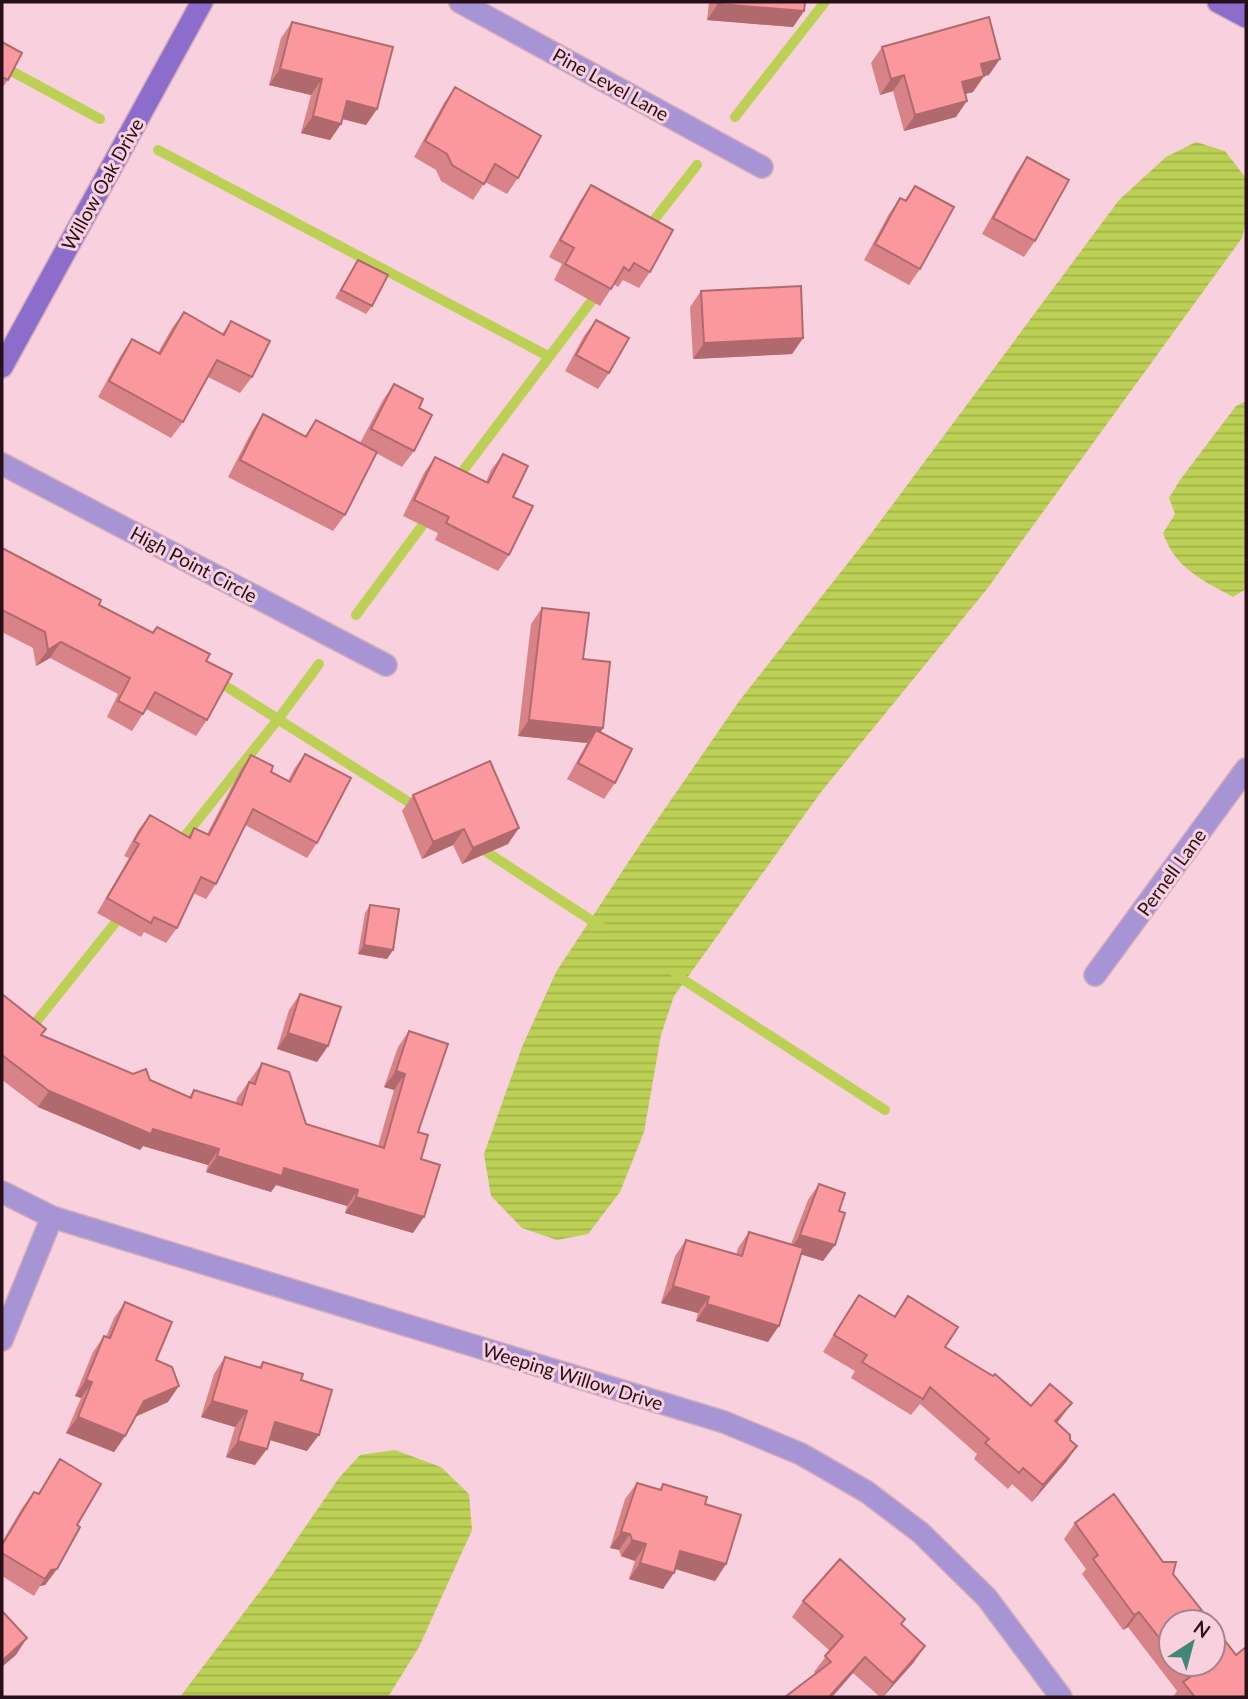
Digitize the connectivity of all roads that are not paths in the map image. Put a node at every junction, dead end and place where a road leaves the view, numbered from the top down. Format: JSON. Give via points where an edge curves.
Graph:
{"nodes":[{"id":1,"x":202,"y":2,"type":"edge"},
{"id":2,"x":460,"y":2,"type":"edge"},
{"id":3,"x":1218,"y":2,"type":"edge"},
{"id":4,"x":1246,"y":17,"type":"edge"},
{"id":5,"x":762,"y":167,"type":"dead end"},
{"id":6,"x":2,"y":367,"type":"edge"},
{"id":7,"x":2,"y":464,"type":"edge"},
{"id":8,"x":386,"y":665,"type":"dead end"},
{"id":9,"x":1246,"y":769,"type":"edge"},
{"id":10,"x":1095,"y":975,"type":"dead end"},
{"id":11,"x":2,"y":1192,"type":"edge"},
{"id":12,"x":52,"y":1217,"type":"junction"},
{"id":13,"x":2,"y":1340,"type":"edge"},
{"id":14,"x":1051,"y":1694,"type":"edge"}],
"edges":[{"from":1,"to":6,"type":"street","name":"Willow Oak Drive"},
{"from":2,"to":5,"type":"street","name":"Pine Level Lane"},
{"from":3,"to":4,"type":"street"},
{"from":7,"to":8,"type":"street","name":"High Point Circle"},
{"from":9,"to":10,"type":"street","name":"Pernell Lane"},
{"from":11,"to":12,"type":"street","name":"Weeping Willow Drive"},
{"from":12,"to":13,"type":"street"},
{"from":12,"to":14,"type":"street","name":"Weeping Willow Drive","via":[[724,1422],[801,1454],[867,1492],[921,1533],[987,1598]]}]}
